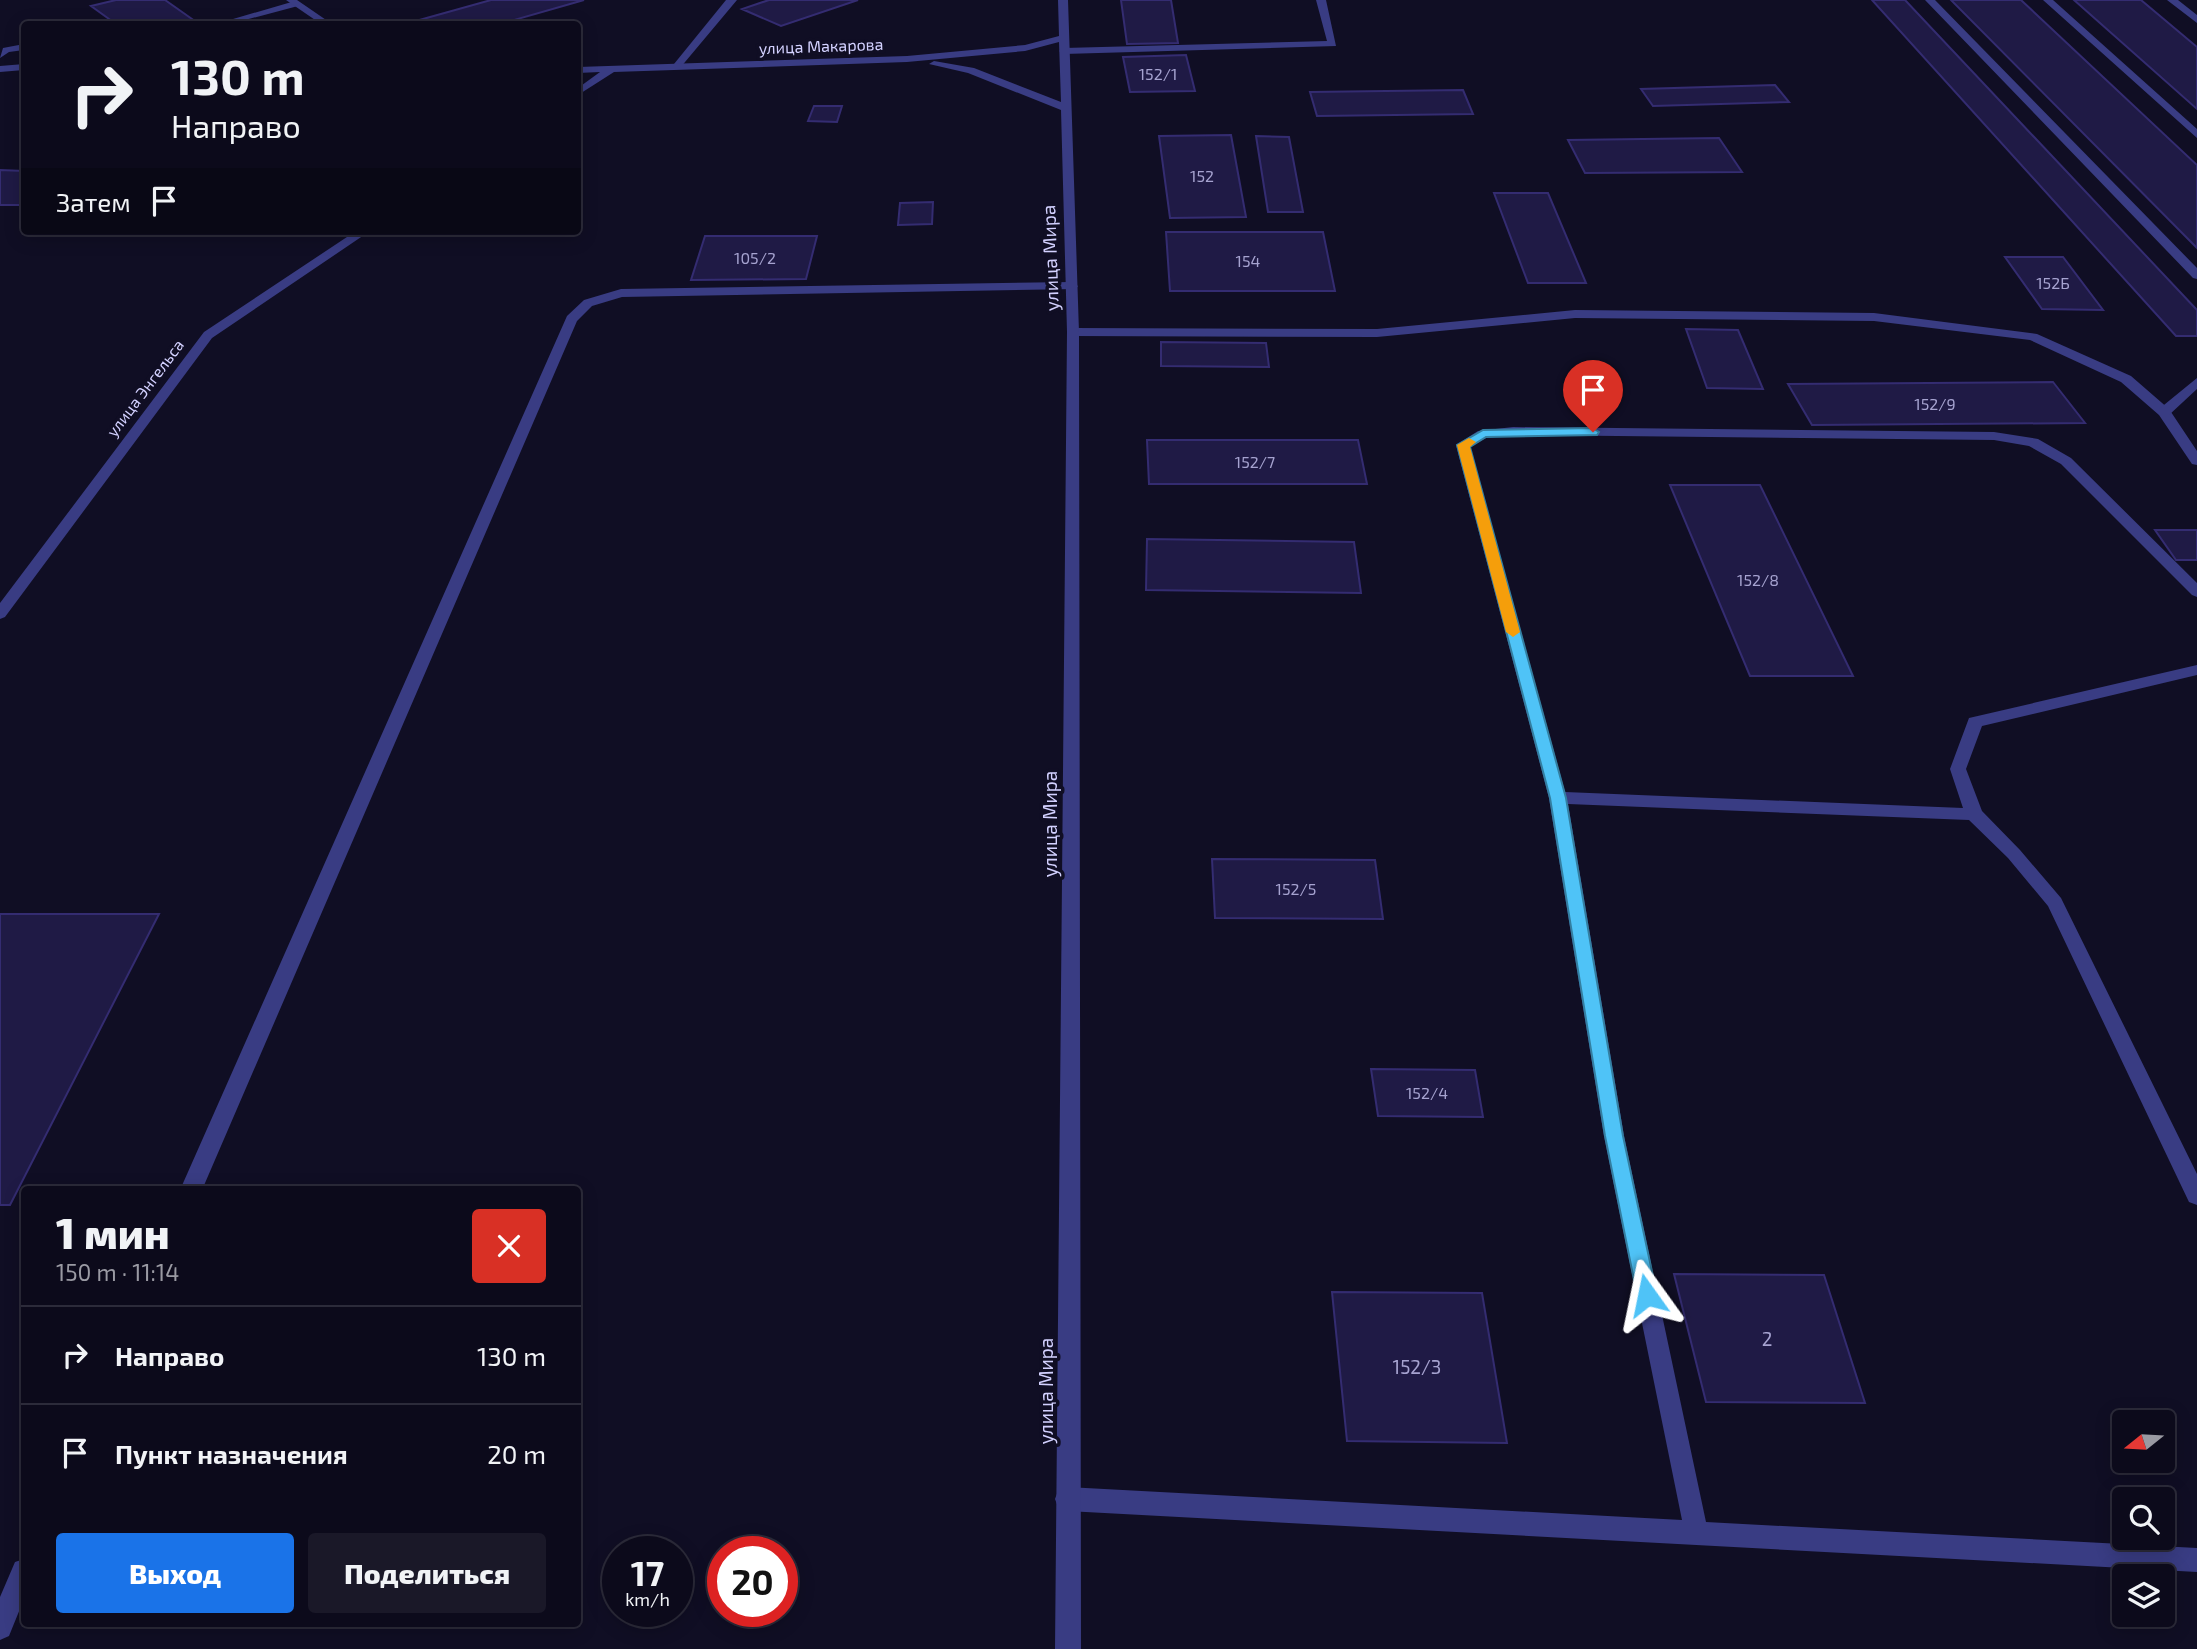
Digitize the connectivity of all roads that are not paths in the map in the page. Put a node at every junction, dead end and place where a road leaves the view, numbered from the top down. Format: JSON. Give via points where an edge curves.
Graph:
{"nodes":[{"id":1,"x":732,"y":0,"type":"edge"},
{"id":2,"x":1063,"y":0,"type":"edge"},
{"id":3,"x":1321,"y":0,"type":"edge"},
{"id":4,"x":1930,"y":0,"type":"edge"},
{"id":5,"x":2048,"y":0,"type":"edge"},
{"id":6,"x":2172,"y":0,"type":"edge"},
{"id":7,"x":293,"y":2,"type":"edge"},
{"id":8,"x":2197,"y":20,"type":"edge"},
{"id":9,"x":232,"y":21,"type":"edge"},
{"id":10,"x":322,"y":21,"type":"edge"},
{"id":11,"x":1064,"y":38,"type":"junction"},
{"id":12,"x":21,"y":48,"type":"edge"},
{"id":13,"x":1064,"y":51,"type":"junction"},
{"id":14,"x":0,"y":55,"type":"edge"},
{"id":15,"x":907,"y":59,"type":"junction"},
{"id":16,"x":21,"y":66,"type":"edge"},
{"id":17,"x":677,"y":66,"type":"junction"},
{"id":18,"x":613,"y":68,"type":"junction"},
{"id":19,"x":0,"y":69,"type":"edge"},
{"id":20,"x":581,"y":70,"type":"edge"},
{"id":21,"x":581,"y":90,"type":"edge"},
{"id":22,"x":1066,"y":108,"type":"junction"},
{"id":23,"x":2197,"y":135,"type":"edge"},
{"id":24,"x":358,"y":235,"type":"edge"},
{"id":25,"x":2197,"y":275,"type":"edge"},
{"id":26,"x":1072,"y":286,"type":"junction"},
{"id":27,"x":1073,"y":332,"type":"junction"},
{"id":28,"x":2197,"y":382,"type":"edge"},
{"id":29,"x":2164,"y":412,"type":"junction"},
{"id":30,"x":2197,"y":461,"type":"edge"},
{"id":31,"x":2197,"y":592,"type":"edge"},
{"id":32,"x":0,"y":614,"type":"edge"},
{"id":33,"x":2197,"y":670,"type":"edge"},
{"id":34,"x":1558,"y":798,"type":"junction"},
{"id":35,"x":1974,"y":814,"type":"junction"},
{"id":36,"x":193,"y":1186,"type":"edge"},
{"id":37,"x":2197,"y":1196,"type":"edge"},
{"id":38,"x":1067,"y":1499,"type":"junction"},
{"id":39,"x":1697,"y":1535,"type":"junction"},
{"id":40,"x":2197,"y":1560,"type":"edge"},
{"id":41,"x":21,"y":1578,"type":"edge"},
{"id":42,"x":0,"y":1627,"type":"edge"},
{"id":43,"x":1068,"y":1649,"type":"edge"}],
"edges":[{"from":1,"to":17,"type":"street"},
{"from":2,"to":11,"type":"street","name":"улица Мира"},
{"from":3,"to":13,"type":"street","via":[[1333,44]]},
{"from":4,"to":25,"type":"street"},
{"from":5,"to":23,"type":"street"},
{"from":6,"to":8,"type":"street"},
{"from":7,"to":9,"type":"street"},
{"from":7,"to":10,"type":"street"},
{"from":11,"to":13,"type":"street","name":"улица Мира"},
{"from":11,"to":15,"type":"street","name":"улица Макарова","via":[[1025,48]]},
{"from":12,"to":14,"type":"street"},
{"from":13,"to":22,"type":"street","name":"улица Мира"},
{"from":15,"to":17,"type":"street","name":"улица Макарова"},
{"from":15,"to":22,"type":"street","via":[[970,70]]},
{"from":16,"to":19,"type":"street"},
{"from":17,"to":18,"type":"street","name":"улица Макарова"},
{"from":18,"to":20,"type":"street","name":"улица Макарова"},
{"from":18,"to":21,"type":"street"},
{"from":22,"to":26,"type":"street","name":"улица Мира"},
{"from":24,"to":32,"type":"street","name":"улица Энгельса","via":[[225,322],[195,349]]},
{"from":26,"to":27,"type":"street","name":"улица Мира"},
{"from":26,"to":36,"type":"street","via":[[621,293],[588,303],[571,319]]},
{"from":27,"to":29,"type":"street","via":[[1377,333],[1575,314],[1874,317],[2033,337],[2126,379]]},
{"from":27,"to":38,"type":"street","name":"улица Мира"},
{"from":28,"to":29,"type":"street"},
{"from":29,"to":30,"type":"street"},
{"from":31,"to":34,"type":"street","via":[[2066,461],[2033,442],[1994,436],[1483,434],[1463,445]]},
{"from":33,"to":35,"type":"street","via":[[1975,722],[1958,769]]},
{"from":34,"to":35,"type":"street"},
{"from":34,"to":39,"type":"street","via":[[1614,1136]]},
{"from":35,"to":37,"type":"street","via":[[2055,903]]},
{"from":38,"to":39,"type":"street"},
{"from":38,"to":43,"type":"street","name":"улица Мира"},
{"from":39,"to":40,"type":"street"},
{"from":41,"to":42,"type":"street"}]}
